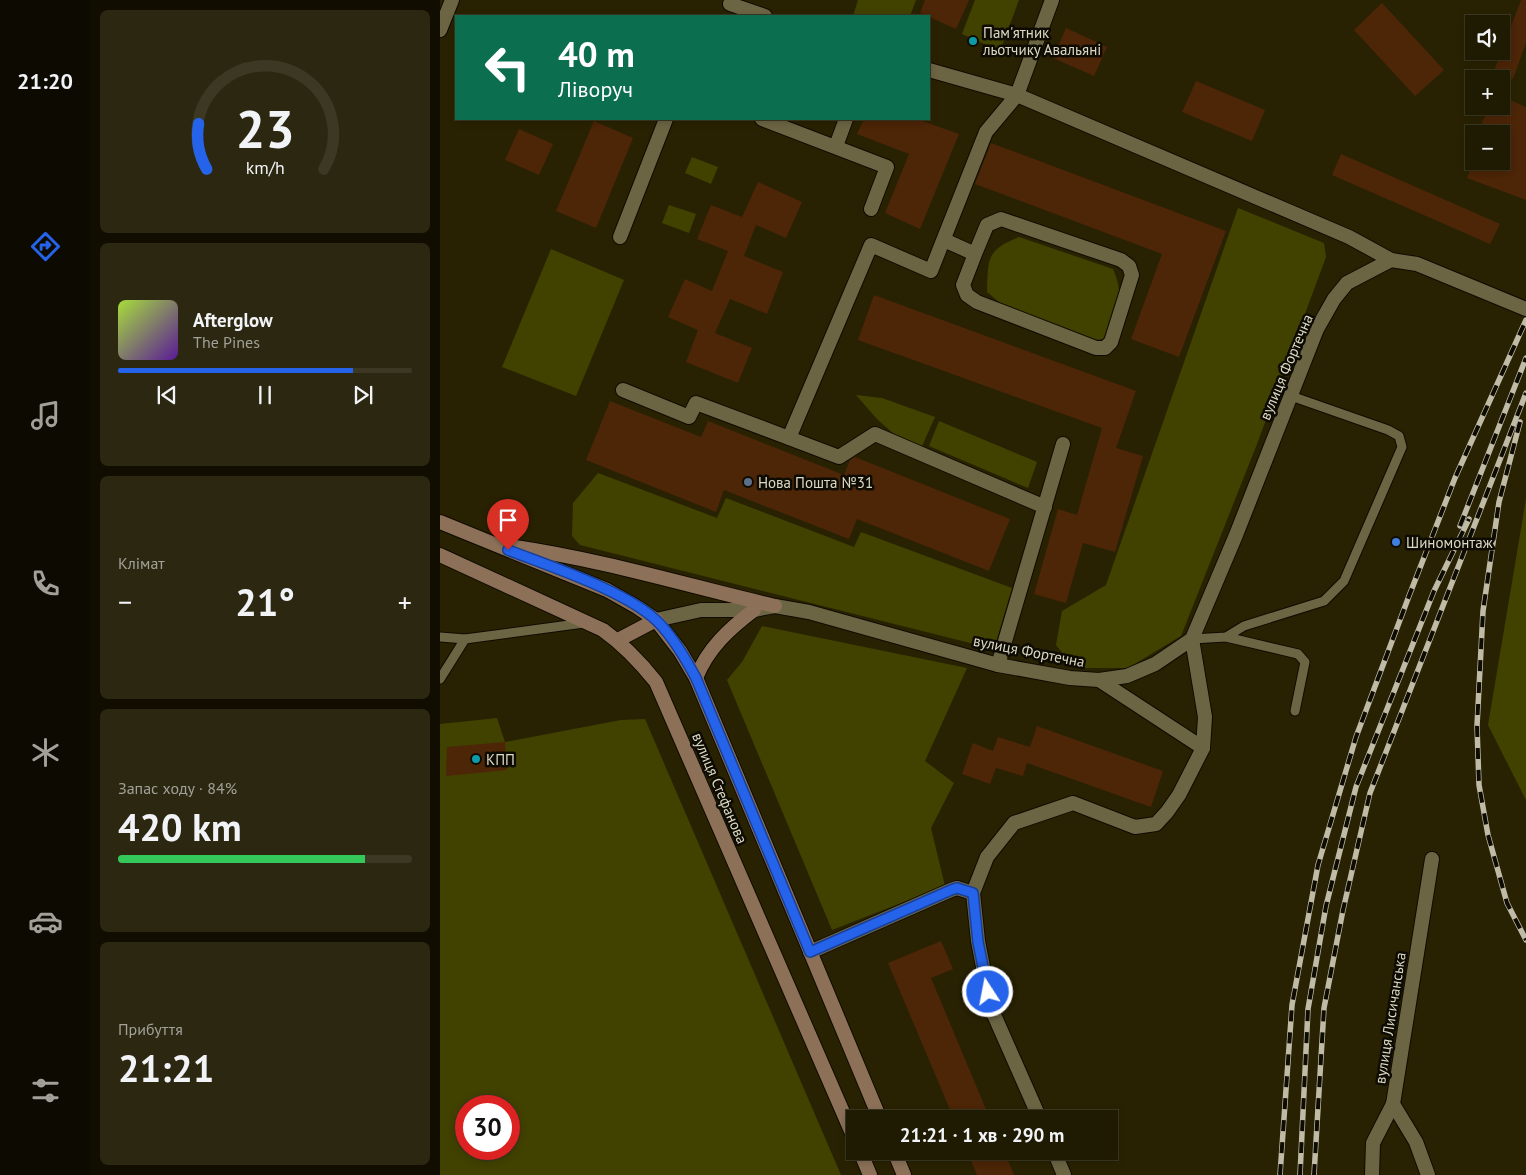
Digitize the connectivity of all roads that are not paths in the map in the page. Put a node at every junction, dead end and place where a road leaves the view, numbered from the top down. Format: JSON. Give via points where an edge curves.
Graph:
{"nodes":[{"id":1,"x":452,"y":0,"type":"edge"},
{"id":2,"x":1052,"y":0,"type":"edge"},
{"id":3,"x":730,"y":4,"type":"dead end"},
{"id":4,"x":762,"y":15,"type":"edge"},
{"id":5,"x":440,"y":30,"type":"edge"},
{"id":6,"x":930,"y":70,"type":"edge"},
{"id":7,"x":1017,"y":95,"type":"junction"},
{"id":8,"x":666,"y":120,"type":"edge"},
{"id":9,"x":765,"y":120,"type":"edge"},
{"id":10,"x":846,"y":120,"type":"edge"},
{"id":11,"x":836,"y":146,"type":"junction"},
{"id":12,"x":870,"y":209,"type":"dead end"},
{"id":13,"x":620,"y":237,"type":"dead end"},
{"id":14,"x":944,"y":240,"type":"junction"},
{"id":15,"x":975,"y":254,"type":"junction"},
{"id":16,"x":1391,"y":260,"type":"junction"},
{"id":17,"x":1526,"y":309,"type":"edge"},
{"id":18,"x":623,"y":390,"type":"dead end"},
{"id":19,"x":1291,"y":396,"type":"junction"},
{"id":20,"x":789,"y":438,"type":"junction"},
{"id":21,"x":1063,"y":444,"type":"dead end"},
{"id":22,"x":1045,"y":508,"type":"junction"},
{"id":23,"x":440,"y":522,"type":"edge"},
{"id":24,"x":491,"y":543,"type":"junction"},
{"id":25,"x":440,"y":555,"type":"edge"},
{"id":26,"x":775,"y":606,"type":"junction"},
{"id":27,"x":754,"y":610,"type":"junction"},
{"id":28,"x":656,"y":620,"type":"junction"},
{"id":29,"x":587,"y":622,"type":"junction"},
{"id":30,"x":440,"y":637,"type":"edge"},
{"id":31,"x":1226,"y":637,"type":"junction"},
{"id":32,"x":466,"y":639,"type":"junction"},
{"id":33,"x":1192,"y":639,"type":"junction"},
{"id":34,"x":618,"y":640,"type":"junction"},
{"id":35,"x":998,"y":665,"type":"junction"},
{"id":36,"x":696,"y":678,"type":"junction"},
{"id":37,"x":440,"y":679,"type":"edge"},
{"id":38,"x":1100,"y":680,"type":"junction"},
{"id":39,"x":1295,"y":711,"type":"dead end"},
{"id":40,"x":1203,"y":748,"type":"junction"},
{"id":41,"x":1432,"y":859,"type":"dead end"},
{"id":42,"x":973,"y":893,"type":"junction"},
{"id":43,"x":810,"y":952,"type":"junction"},
{"id":44,"x":1393,"y":1104,"type":"junction"},
{"id":45,"x":876,"y":1110,"type":"edge"},
{"id":46,"x":1036,"y":1110,"type":"edge"},
{"id":47,"x":846,"y":1119,"type":"edge"},
{"id":48,"x":864,"y":1160,"type":"edge"},
{"id":49,"x":898,"y":1160,"type":"edge"},
{"id":50,"x":1058,"y":1160,"type":"edge"},
{"id":51,"x":870,"y":1175,"type":"edge"},
{"id":52,"x":904,"y":1175,"type":"edge"},
{"id":53,"x":1064,"y":1175,"type":"edge"},
{"id":54,"x":1372,"y":1175,"type":"edge"},
{"id":55,"x":1428,"y":1175,"type":"edge"}],
"edges":[{"from":1,"to":5,"type":"street"},
{"from":2,"to":7,"type":"street"},
{"from":3,"to":4,"type":"street"},
{"from":6,"to":7,"type":"street"},
{"from":7,"to":14,"type":"street","via":[[986,132]]},
{"from":7,"to":16,"type":"street","via":[[1349,237]]},
{"from":8,"to":13,"type":"street"},
{"from":9,"to":11,"type":"street"},
{"from":10,"to":11,"type":"street"},
{"from":11,"to":12,"type":"street","via":[[887,167]]},
{"from":14,"to":15,"type":"street"},
{"from":14,"to":20,"type":"street","via":[[931,271],[871,245]]},
{"from":15,"to":15,"type":"street","via":[[963,284],[967,295],[1096,348],[1105,348],[1111,342],[1132,275],[1129,266],[1121,260],[1001,219],[987,225]]},
{"from":16,"to":17,"type":"street","via":[[1417,264]]},
{"from":16,"to":19,"type":"street","name":"вулиця Фортечна","via":[[1347,283],[1334,299],[1317,329]]},
{"from":18,"to":20,"type":"street","via":[[689,417],[696,402]]},
{"from":19,"to":31,"type":"lane","via":[[1388,430],[1399,436],[1402,447],[1344,581],[1334,593],[1324,601],[1244,626]]},
{"from":19,"to":33,"type":"street","name":"вулиця Фортечна"},
{"from":20,"to":22,"type":"street","via":[[839,457],[875,434]]},
{"from":21,"to":22,"type":"street"},
{"from":22,"to":35,"type":"street"},
{"from":23,"to":24,"type":"main road"},
{"from":24,"to":26,"type":"main road","via":[[581,558]]},
{"from":24,"to":28,"type":"main road","via":[[607,590]]},
{"from":25,"to":29,"type":"main road","name":"вулиця Стефанова"},
{"from":26,"to":27,"type":"street","name":"вулиця Фортечна"},
{"from":26,"to":35,"type":"street","name":"вулиця Фортечна","via":[[809,612]]},
{"from":27,"to":28,"type":"street","name":"вулиця Фортечна","via":[[701,610]]},
{"from":27,"to":36,"type":"main road","via":[[721,637],[704,658]]},
{"from":28,"to":34,"type":"main road"},
{"from":28,"to":36,"type":"main road","name":"вулиця Стефанова"},
{"from":29,"to":32,"type":"lane"},
{"from":29,"to":34,"type":"main road","name":"вулиця Стефанова"},
{"from":30,"to":32,"type":"lane"},
{"from":31,"to":33,"type":"lane"},
{"from":31,"to":39,"type":"lane","via":[[1298,654],[1305,662]]},
{"from":32,"to":37,"type":"lane"},
{"from":33,"to":38,"type":"street","name":"вулиця Фортечна","via":[[1155,664],[1127,676]]},
{"from":33,"to":40,"type":"street","via":[[1204,717]]},
{"from":34,"to":47,"type":"main road","name":"вулиця Стефанова","via":[[656,682]]},
{"from":35,"to":38,"type":"street","name":"вулиця Фортечна"},
{"from":36,"to":43,"type":"main road","name":"вулиця Стефанова"},
{"from":38,"to":40,"type":"street"},
{"from":40,"to":42,"type":"street","via":[[1179,795],[1156,824],[1135,827],[1074,803],[1014,823],[987,857]]},
{"from":41,"to":44,"type":"street","name":"вулиця Лисичанська"},
{"from":42,"to":43,"type":"street","via":[[957,888],[951,890]]},
{"from":42,"to":46,"type":"street","via":[[978,942],[991,1008]]},
{"from":43,"to":45,"type":"main road","name":"вулиця Стефанова"},
{"from":44,"to":54,"type":"street","via":[[1373,1143]]},
{"from":44,"to":55,"type":"street","name":"вулиця Лисичанська","via":[[1416,1142]]},
{"from":48,"to":51,"type":"main road"},
{"from":49,"to":52,"type":"main road"},
{"from":50,"to":53,"type":"street"}]}
